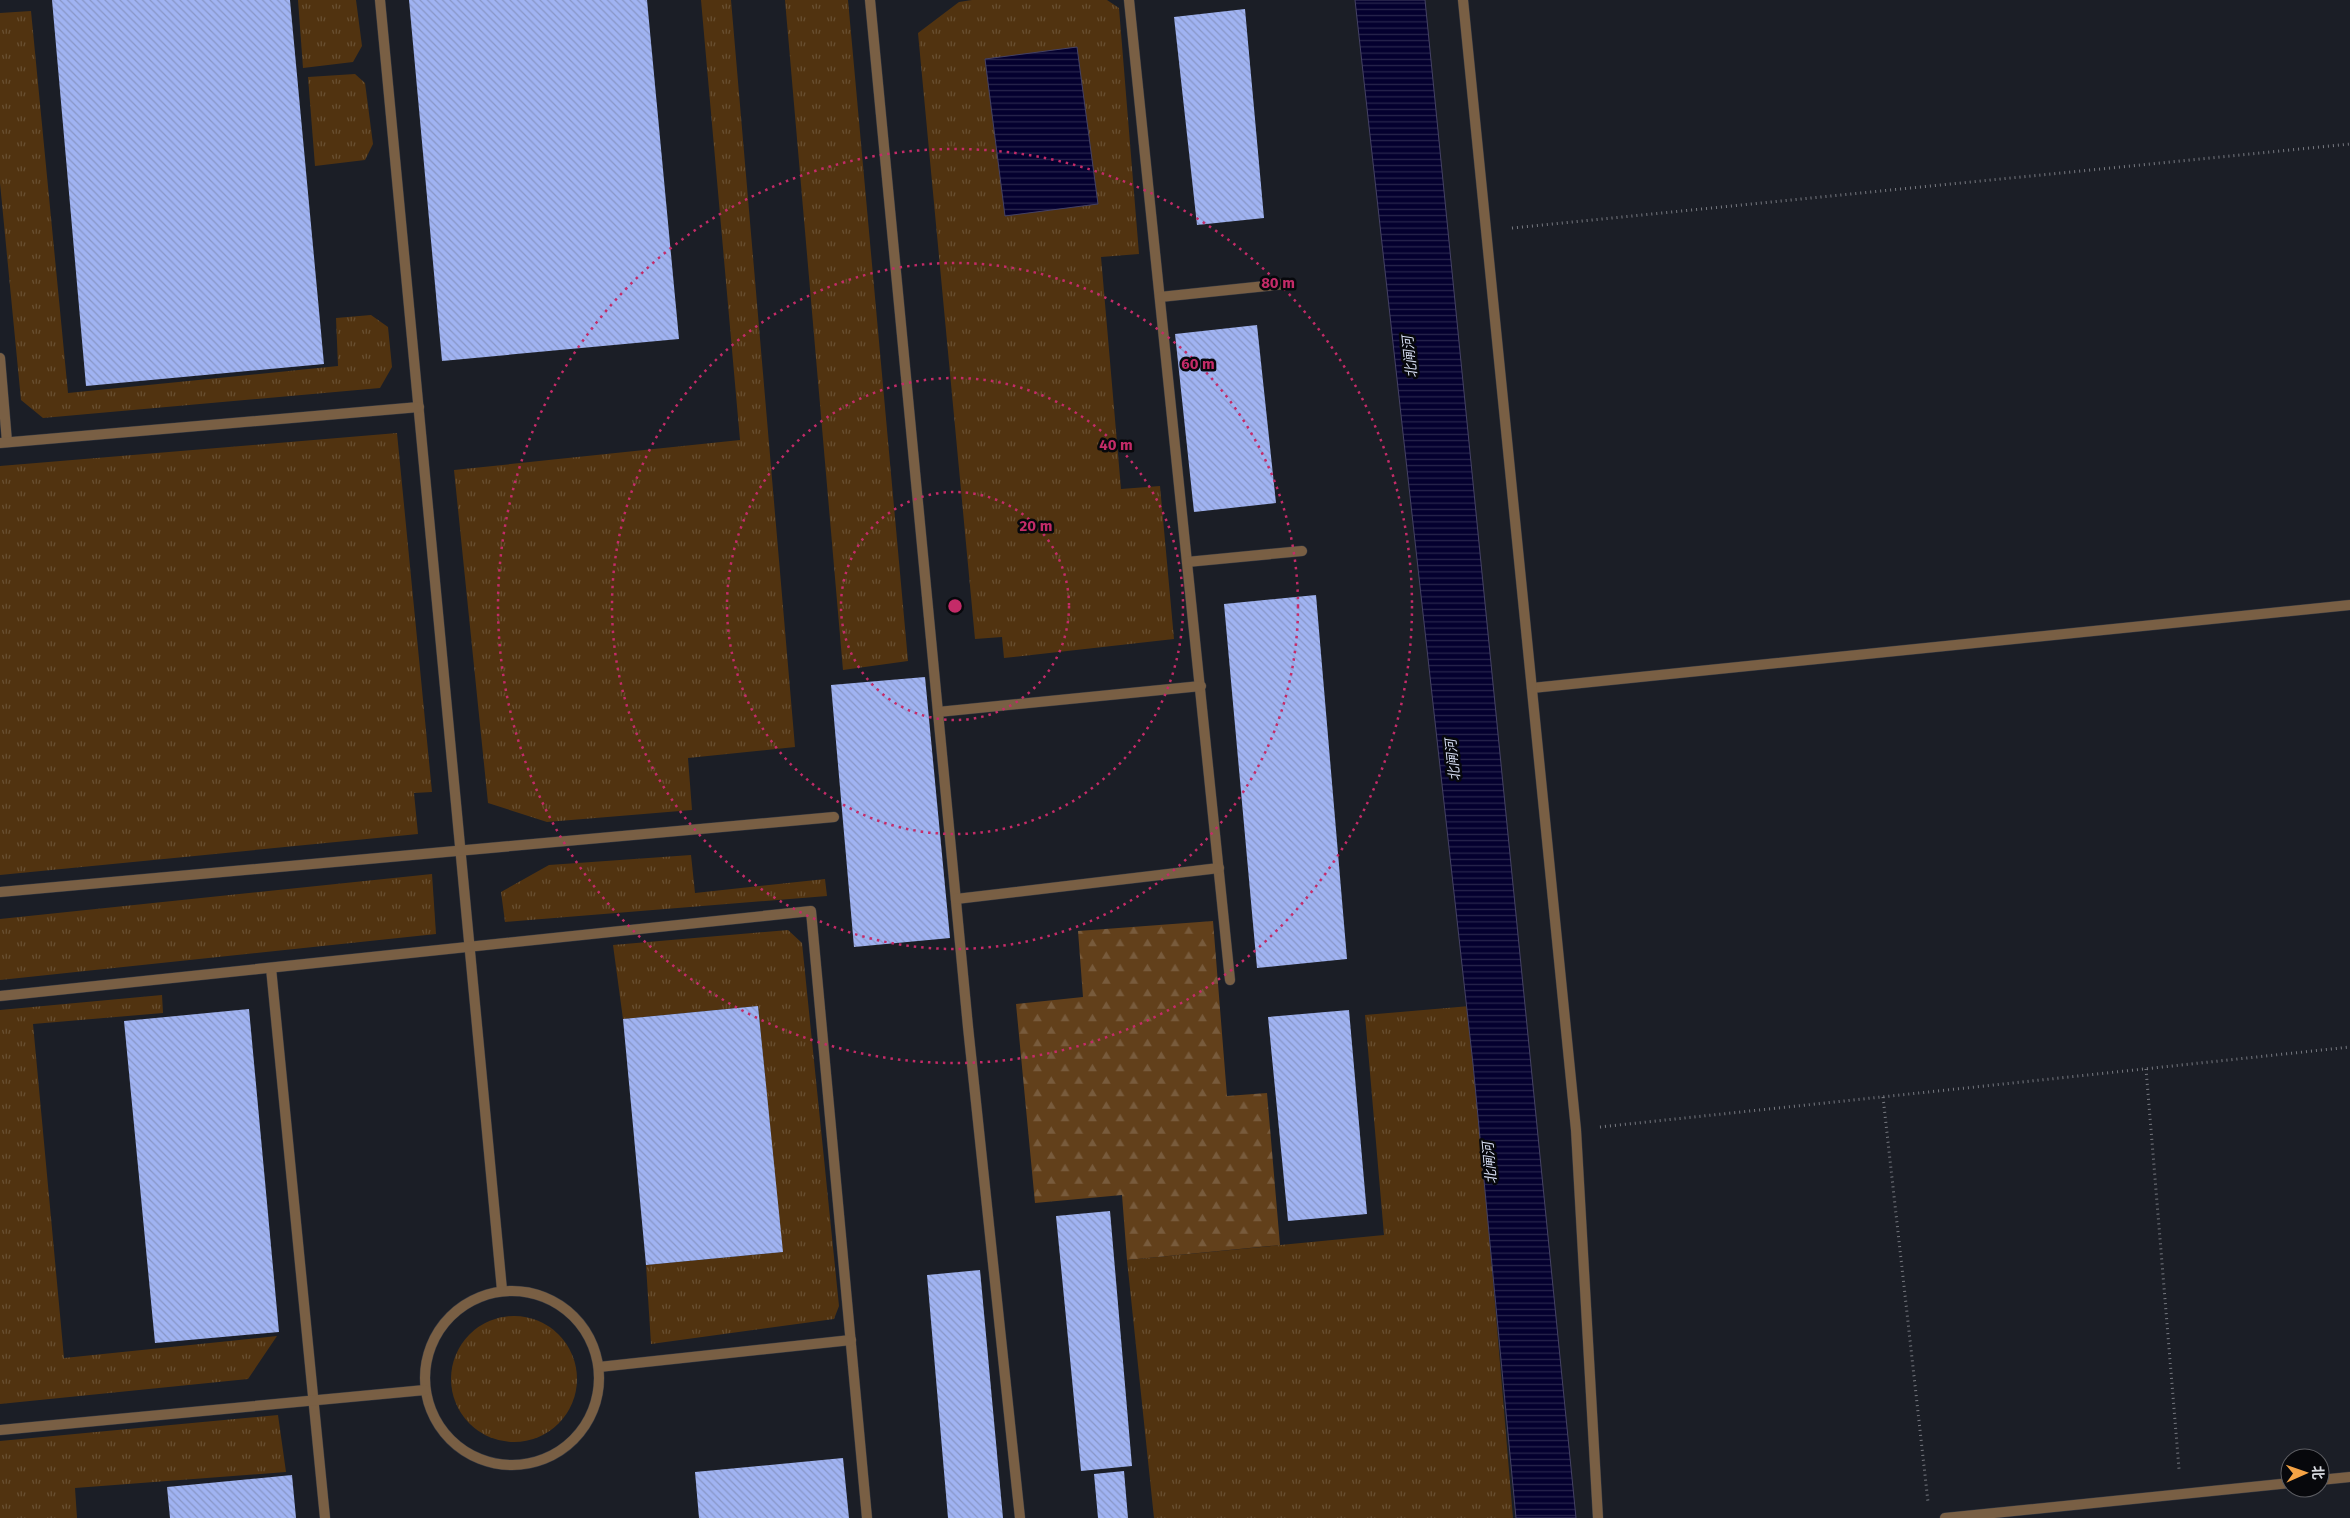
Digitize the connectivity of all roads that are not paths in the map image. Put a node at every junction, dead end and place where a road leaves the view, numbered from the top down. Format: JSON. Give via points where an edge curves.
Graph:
{"nodes":[{"id":1,"x":380,"y":0,"type":"edge"},
{"id":2,"x":870,"y":0,"type":"edge"},
{"id":3,"x":1129,"y":0,"type":"edge"},
{"id":4,"x":1463,"y":0,"type":"edge"},
{"id":5,"x":1285,"y":284,"type":"dead end"},
{"id":6,"x":1160,"y":297,"type":"junction"},
{"id":7,"x":0,"y":358,"type":"edge"},
{"id":8,"x":418,"y":407,"type":"junction"},
{"id":9,"x":4,"y":443,"type":"edge"},
{"id":10,"x":1302,"y":551,"type":"dead end"},
{"id":11,"x":1187,"y":562,"type":"junction"},
{"id":12,"x":2350,"y":605,"type":"edge"},
{"id":13,"x":1200,"y":686,"type":"junction"},
{"id":14,"x":1532,"y":688,"type":"junction"},
{"id":15,"x":938,"y":712,"type":"junction"},
{"id":16,"x":834,"y":817,"type":"dead end"},
{"id":17,"x":460,"y":851,"type":"junction"},
{"id":18,"x":1219,"y":868,"type":"junction"},
{"id":19,"x":0,"y":892,"type":"edge"},
{"id":20,"x":956,"y":899,"type":"junction"},
{"id":21,"x":470,"y":946,"type":"junction"},
{"id":22,"x":272,"y":968,"type":"junction"},
{"id":23,"x":1230,"y":980,"type":"dead end"},
{"id":24,"x":0,"y":996,"type":"edge"},
{"id":25,"x":502,"y":1290,"type":"junction"},
{"id":26,"x":851,"y":1340,"type":"junction"},
{"id":27,"x":599,"y":1367,"type":"junction"},
{"id":28,"x":425,"y":1390,"type":"junction"},
{"id":29,"x":314,"y":1401,"type":"junction"},
{"id":30,"x":0,"y":1430,"type":"edge"},
{"id":31,"x":2350,"y":1477,"type":"edge"},
{"id":32,"x":2330,"y":1479,"type":"edge"},
{"id":33,"x":2280,"y":1484,"type":"edge"},
{"id":34,"x":325,"y":1518,"type":"edge"},
{"id":35,"x":867,"y":1518,"type":"edge"},
{"id":36,"x":1020,"y":1518,"type":"edge"},
{"id":37,"x":1598,"y":1518,"type":"edge"},
{"id":38,"x":1946,"y":1518,"type":"edge"}],
"edges":[{"from":1,"to":8,"type":"street"},
{"from":2,"to":15,"type":"street"},
{"from":3,"to":6,"type":"street"},
{"from":4,"to":14,"type":"street"},
{"from":5,"to":6,"type":"street"},
{"from":6,"to":11,"type":"street"},
{"from":7,"to":9,"type":"street"},
{"from":8,"to":9,"type":"street"},
{"from":8,"to":17,"type":"street"},
{"from":10,"to":11,"type":"street"},
{"from":11,"to":13,"type":"street"},
{"from":12,"to":14,"type":"street"},
{"from":13,"to":15,"type":"street"},
{"from":13,"to":18,"type":"street"},
{"from":14,"to":37,"type":"street","via":[[1576,1130]]},
{"from":15,"to":20,"type":"street"},
{"from":16,"to":17,"type":"street"},
{"from":17,"to":19,"type":"street"},
{"from":17,"to":21,"type":"street"},
{"from":18,"to":20,"type":"street"},
{"from":18,"to":23,"type":"street"},
{"from":20,"to":36,"type":"street"},
{"from":21,"to":22,"type":"street"},
{"from":21,"to":25,"type":"street"},
{"from":21,"to":26,"type":"street","via":[[810,911]]},
{"from":22,"to":24,"type":"street"},
{"from":22,"to":29,"type":"street"},
{"from":25,"to":27,"type":"street","via":[[529,1292],[554,1301],[569,1312],[591,1341]]},
{"from":25,"to":28,"type":"street","via":[[476,1298],[453,1313],[436,1334],[426,1360]]},
{"from":26,"to":27,"type":"street"},
{"from":26,"to":35,"type":"street"},
{"from":27,"to":28,"type":"street","via":[[598,1398],[586,1425],[566,1448],[538,1462],[516,1466],[479,1460],[453,1444],[434,1419]]},
{"from":28,"to":29,"type":"street"},
{"from":29,"to":30,"type":"street"},
{"from":29,"to":34,"type":"street"},
{"from":31,"to":32,"type":"street"},
{"from":33,"to":38,"type":"street"}]}
